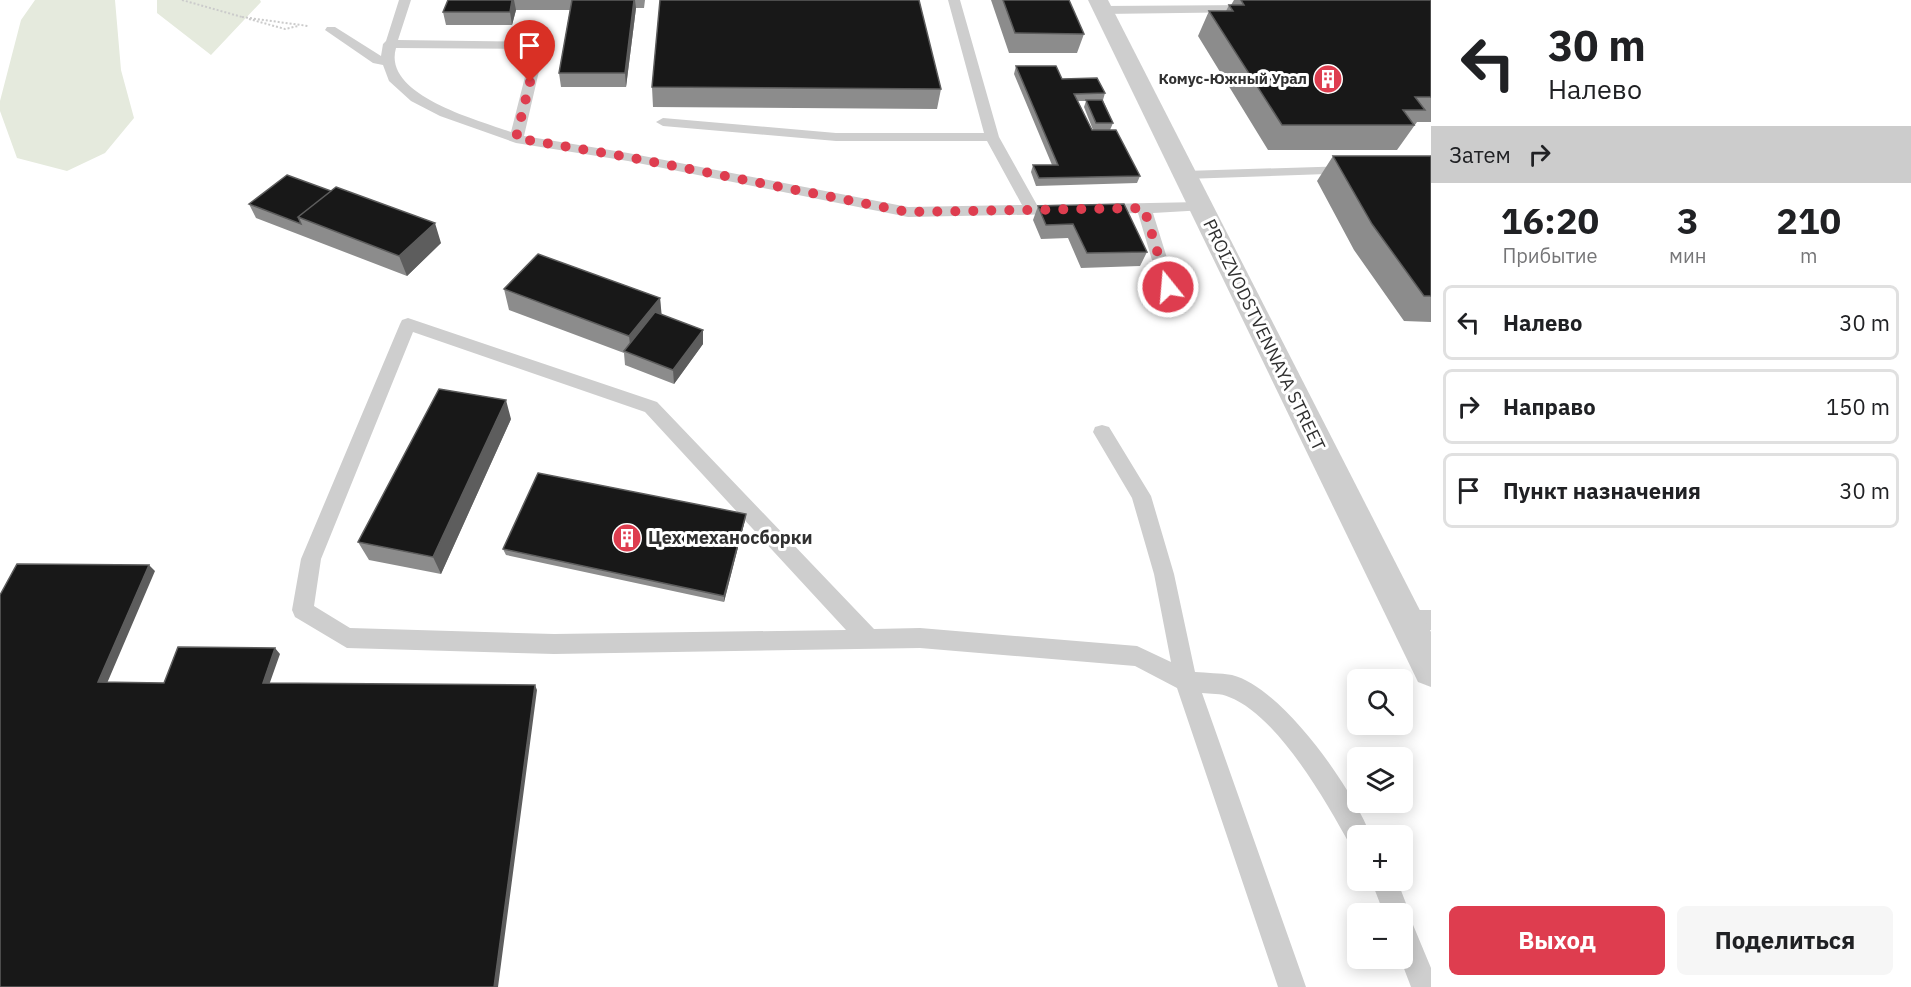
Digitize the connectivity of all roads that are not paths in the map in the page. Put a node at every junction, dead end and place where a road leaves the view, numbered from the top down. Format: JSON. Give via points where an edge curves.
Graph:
{"nodes":[{"id":1,"x":405,"y":0,"type":"edge"},
{"id":2,"x":954,"y":0,"type":"edge"},
{"id":3,"x":1100,"y":5,"type":"edge"},
{"id":4,"x":1197,"y":5,"type":"edge"},
{"id":5,"x":1271,"y":9,"type":"edge"},
{"id":6,"x":331,"y":30,"type":"dead end"},
{"id":7,"x":389,"y":44,"type":"junction"},
{"id":8,"x":389,"y":62,"type":"junction"},
{"id":9,"x":663,"y":122,"type":"dead end"},
{"id":10,"x":992,"y":137,"type":"junction"},
{"id":11,"x":516,"y":138,"type":"junction"},
{"id":12,"x":1364,"y":170,"type":"edge"},
{"id":13,"x":1185,"y":174,"type":"junction"},
{"id":14,"x":1200,"y":207,"type":"junction"},
{"id":15,"x":1144,"y":208,"type":"junction"},
{"id":16,"x":1032,"y":210,"type":"junction"},
{"id":17,"x":1168,"y":287,"type":"dead end"},
{"id":18,"x":1102,"y":432,"type":"dead end"},
{"id":19,"x":1418,"y":620,"type":"edge"},
{"id":20,"x":869,"y":639,"type":"junction"},
{"id":21,"x":1431,"y":670,"type":"edge"},
{"id":22,"x":1186,"y":681,"type":"junction"},
{"id":23,"x":1353,"y":825,"type":"edge"},
{"id":24,"x":1413,"y":957,"type":"edge"},
{"id":25,"x":1292,"y":987,"type":"edge"},
{"id":26,"x":1425,"y":987,"type":"edge"}],
"edges":[{"from":1,"to":7,"type":"lane"},
{"from":2,"to":10,"type":"lane"},
{"from":3,"to":4,"type":"lane"},
{"from":3,"to":13,"type":"street","name":"PROIZVODSTVENNAYA STREET"},
{"from":4,"to":5,"type":"lane"},
{"from":6,"to":8,"type":"lane","via":[[378,60]]},
{"from":7,"to":8,"type":"lane"},
{"from":7,"to":11,"type":"lane","via":[[539,45]]},
{"from":8,"to":11,"type":"lane","via":[[394,78],[416,98],[445,113]]},
{"from":9,"to":10,"type":"lane","via":[[836,137]]},
{"from":10,"to":16,"type":"lane"},
{"from":11,"to":16,"type":"lane","via":[[908,212]]},
{"from":12,"to":13,"type":"lane"},
{"from":13,"to":14,"type":"street","name":"PROIZVODSTVENNAYA STREET"},
{"from":14,"to":15,"type":"lane"},
{"from":14,"to":19,"type":"street","name":"PROIZVODSTVENNAYA STREET"},
{"from":15,"to":16,"type":"lane"},
{"from":15,"to":17,"type":"lane"},
{"from":18,"to":22,"type":"lane","via":[[1141,496],[1164,574]]},
{"from":19,"to":21,"type":"street","name":"PROIZVODSTVENNAYA STREET"},
{"from":20,"to":20,"type":"lane","via":[[554,644],[347,638],[303,610],[311,559],[408,324],[651,407]]},
{"from":20,"to":22,"type":"lane","via":[[920,638],[1137,656]]},
{"from":22,"to":23,"type":"lane","via":[[1233,686],[1268,708],[1325,776]]},
{"from":22,"to":25,"type":"lane"},
{"from":24,"to":26,"type":"lane"}]}
